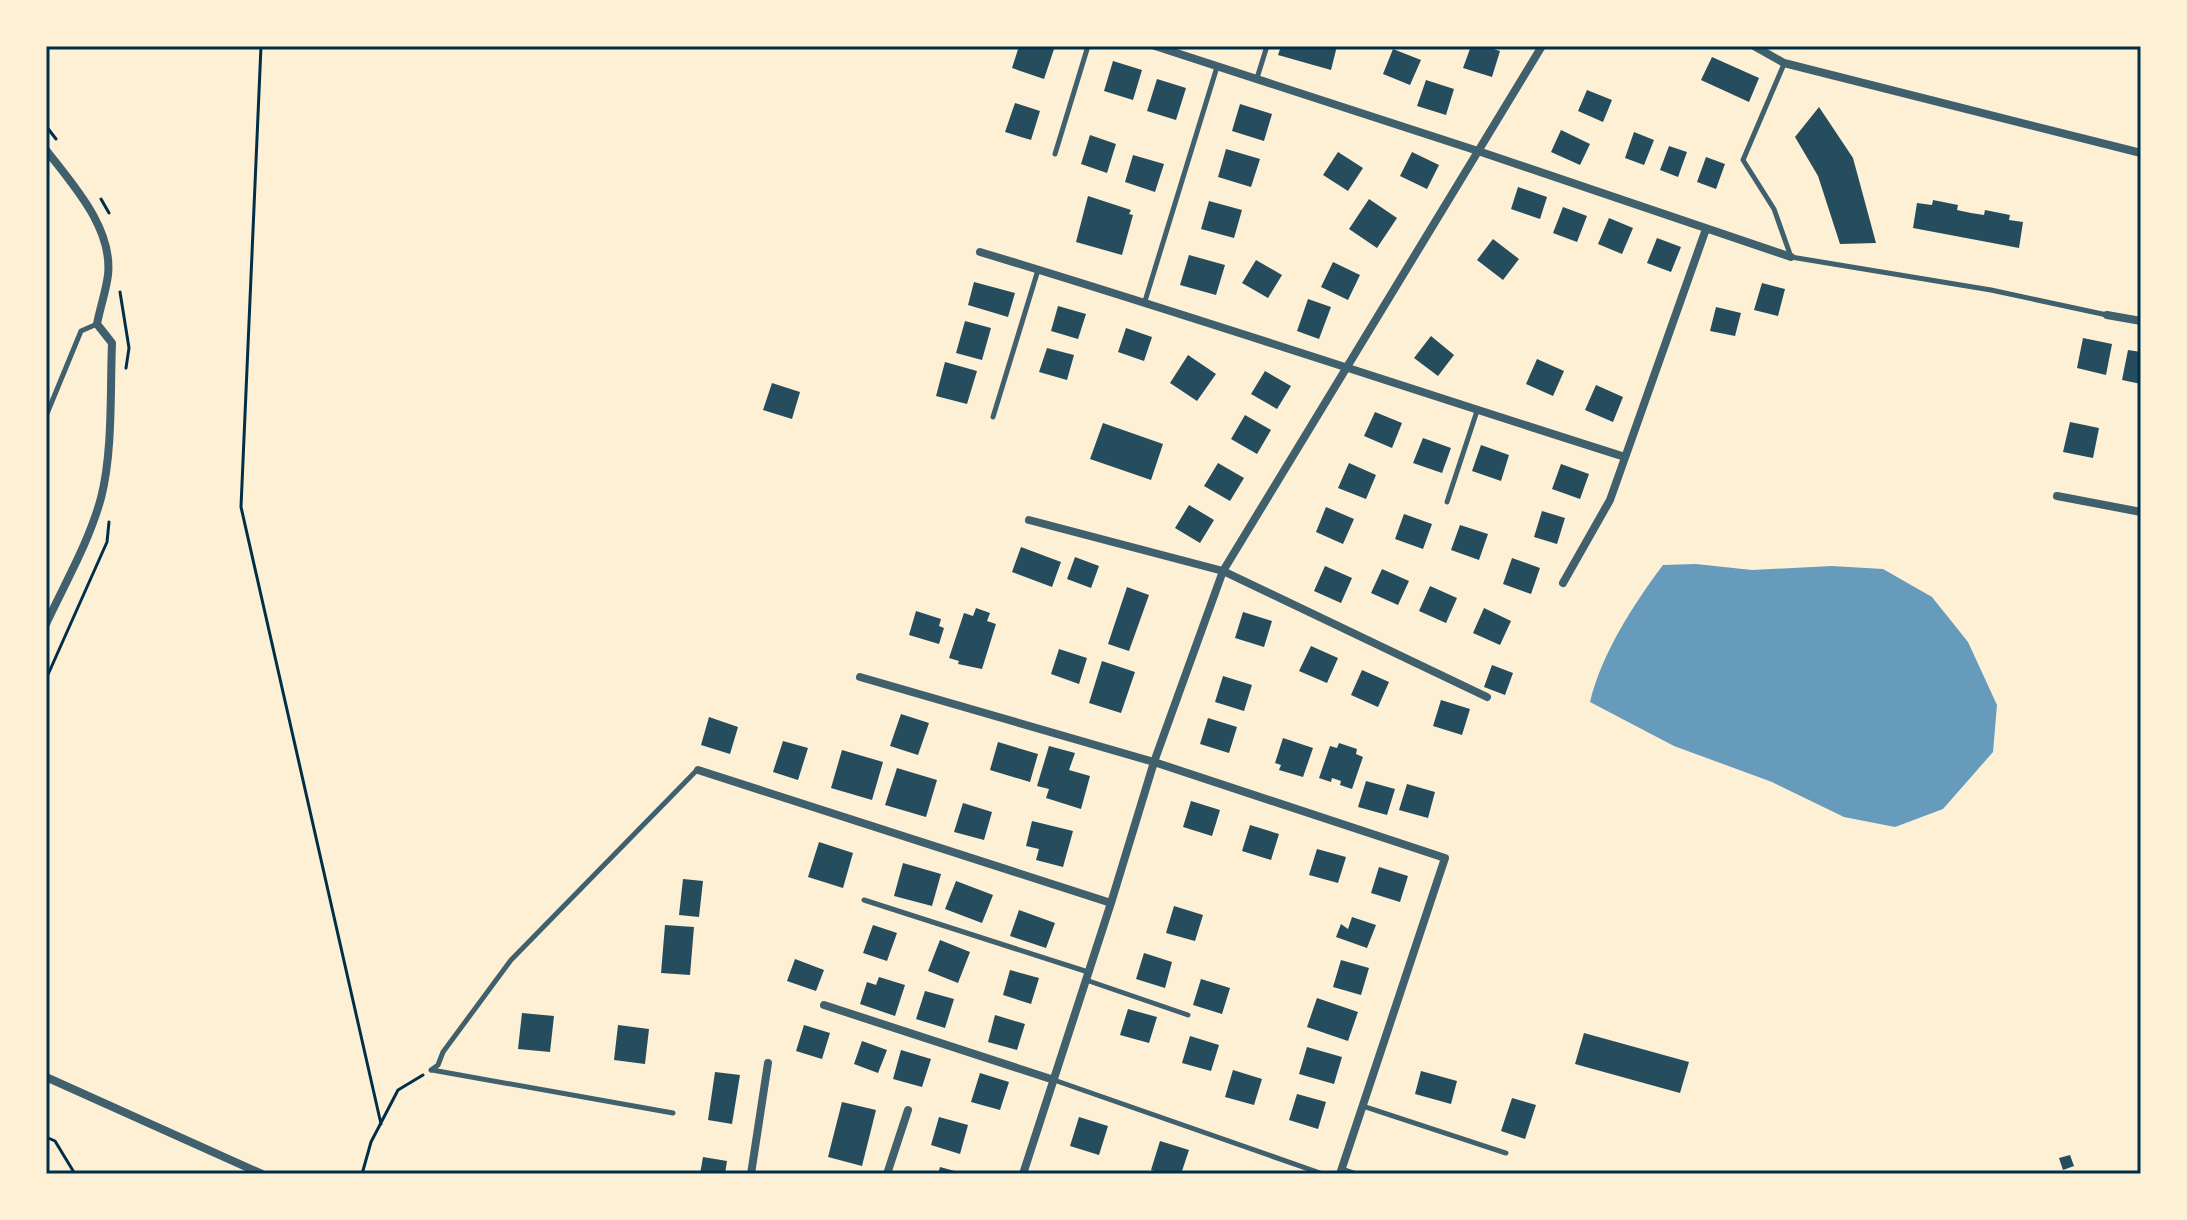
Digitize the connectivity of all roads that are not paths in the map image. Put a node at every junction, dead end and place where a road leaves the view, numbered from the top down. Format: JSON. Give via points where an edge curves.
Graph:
{"nodes":[{"id":1,"x":1088,"y":46,"type":"edge"},
{"id":2,"x":1155,"y":46,"type":"edge"},
{"id":3,"x":1267,"y":46,"type":"edge"},
{"id":4,"x":1542,"y":46,"type":"edge"},
{"id":5,"x":1754,"y":46,"type":"edge"},
{"id":6,"x":1784,"y":63,"type":"junction"},
{"id":7,"x":1217,"y":66,"type":"junction"},
{"id":8,"x":1257,"y":79,"type":"junction"},
{"id":9,"x":46,"y":150,"type":"edge"},
{"id":10,"x":1478,"y":151,"type":"junction"},
{"id":11,"x":2141,"y":153,"type":"edge"},
{"id":12,"x":1055,"y":154,"type":"dead end"},
{"id":13,"x":1706,"y":229,"type":"junction"},
{"id":14,"x":980,"y":252,"type":"dead end"},
{"id":15,"x":1791,"y":257,"type":"junction"},
{"id":16,"x":1038,"y":270,"type":"junction"},
{"id":17,"x":1145,"y":301,"type":"junction"},
{"id":18,"x":2107,"y":315,"type":"joint"},
{"id":19,"x":2141,"y":321,"type":"edge"},
{"id":20,"x":97,"y":324,"type":"junction"},
{"id":21,"x":1345,"y":369,"type":"junction"},
{"id":22,"x":1477,"y":411,"type":"junction"},
{"id":23,"x":46,"y":416,"type":"edge"},
{"id":24,"x":993,"y":417,"type":"dead end"},
{"id":25,"x":1625,"y":457,"type":"junction"},
{"id":26,"x":2057,"y":496,"type":"dead end"},
{"id":27,"x":1447,"y":502,"type":"dead end"},
{"id":28,"x":2141,"y":512,"type":"edge"},
{"id":29,"x":1029,"y":520,"type":"dead end"},
{"id":30,"x":1223,"y":571,"type":"junction"},
{"id":31,"x":1563,"y":583,"type":"dead end"},
{"id":32,"x":46,"y":624,"type":"edge"},
{"id":33,"x":860,"y":677,"type":"dead end"},
{"id":34,"x":1487,"y":697,"type":"dead end"},
{"id":35,"x":1154,"y":762,"type":"junction"},
{"id":36,"x":698,"y":770,"type":"joint"},
{"id":37,"x":864,"y":900,"type":"dead end"},
{"id":38,"x":1111,"y":903,"type":"junction"},
{"id":39,"x":1088,"y":976,"type":"junction"},
{"id":40,"x":824,"y":1005,"type":"dead end"},
{"id":41,"x":1188,"y":1015,"type":"dead end"},
{"id":42,"x":768,"y":1063,"type":"dead end"},
{"id":43,"x":46,"y":1077,"type":"edge"},
{"id":44,"x":1054,"y":1080,"type":"junction"},
{"id":45,"x":1363,"y":1106,"type":"junction"},
{"id":46,"x":908,"y":1110,"type":"dead end"},
{"id":47,"x":673,"y":1113,"type":"dead end"},
{"id":48,"x":1506,"y":1153,"type":"dead end"},
{"id":49,"x":1341,"y":1172,"type":"edge"},
{"id":50,"x":262,"y":1174,"type":"edge"},
{"id":51,"x":751,"y":1174,"type":"edge"},
{"id":52,"x":887,"y":1174,"type":"edge"},
{"id":53,"x":1023,"y":1174,"type":"edge"},
{"id":54,"x":1323,"y":1174,"type":"edge"},
{"id":55,"x":1357,"y":1174,"type":"edge"}],
"edges":[{"from":1,"to":12,"type":"lane"},
{"from":2,"to":7,"type":"street"},
{"from":3,"to":8,"type":"lane"},
{"from":4,"to":10,"type":"street"},
{"from":5,"to":6,"type":"street"},
{"from":6,"to":11,"type":"street"},
{"from":6,"to":15,"type":"lane","via":[[1743,160],[1774,209]]},
{"from":7,"to":8,"type":"street"},
{"from":7,"to":17,"type":"lane"},
{"from":8,"to":10,"type":"street"},
{"from":9,"to":20,"type":"street","via":[[82,197],[107,246],[108,274]]},
{"from":10,"to":13,"type":"street"},
{"from":10,"to":21,"type":"street"},
{"from":13,"to":15,"type":"street"},
{"from":13,"to":25,"type":"street"},
{"from":14,"to":16,"type":"street"},
{"from":15,"to":18,"type":"lane"},
{"from":16,"to":17,"type":"street"},
{"from":16,"to":24,"type":"lane"},
{"from":17,"to":21,"type":"street"},
{"from":18,"to":19,"type":"street"},
{"from":20,"to":23,"type":"lane","via":[[81,331]]},
{"from":20,"to":32,"type":"street","via":[[112,343],[104,482],[90,528]]},
{"from":21,"to":22,"type":"street"},
{"from":21,"to":30,"type":"street"},
{"from":22,"to":25,"type":"street"},
{"from":22,"to":27,"type":"lane"},
{"from":25,"to":31,"type":"street","via":[[1610,500]]},
{"from":26,"to":28,"type":"street"},
{"from":29,"to":30,"type":"street"},
{"from":30,"to":34,"type":"street"},
{"from":30,"to":35,"type":"street"},
{"from":33,"to":35,"type":"street"},
{"from":35,"to":38,"type":"street"},
{"from":35,"to":45,"type":"street","via":[[1445,858]]},
{"from":36,"to":38,"type":"street"},
{"from":36,"to":47,"type":"lane","via":[[511,960],[431,1070]]},
{"from":37,"to":39,"type":"lane"},
{"from":38,"to":39,"type":"street"},
{"from":39,"to":41,"type":"lane"},
{"from":39,"to":44,"type":"street"},
{"from":40,"to":44,"type":"street"},
{"from":42,"to":51,"type":"street"},
{"from":43,"to":50,"type":"street"},
{"from":44,"to":53,"type":"street"},
{"from":44,"to":54,"type":"lane"},
{"from":45,"to":48,"type":"lane"},
{"from":45,"to":49,"type":"street"},
{"from":46,"to":52,"type":"street"},
{"from":49,"to":55,"type":"lane"}]}
